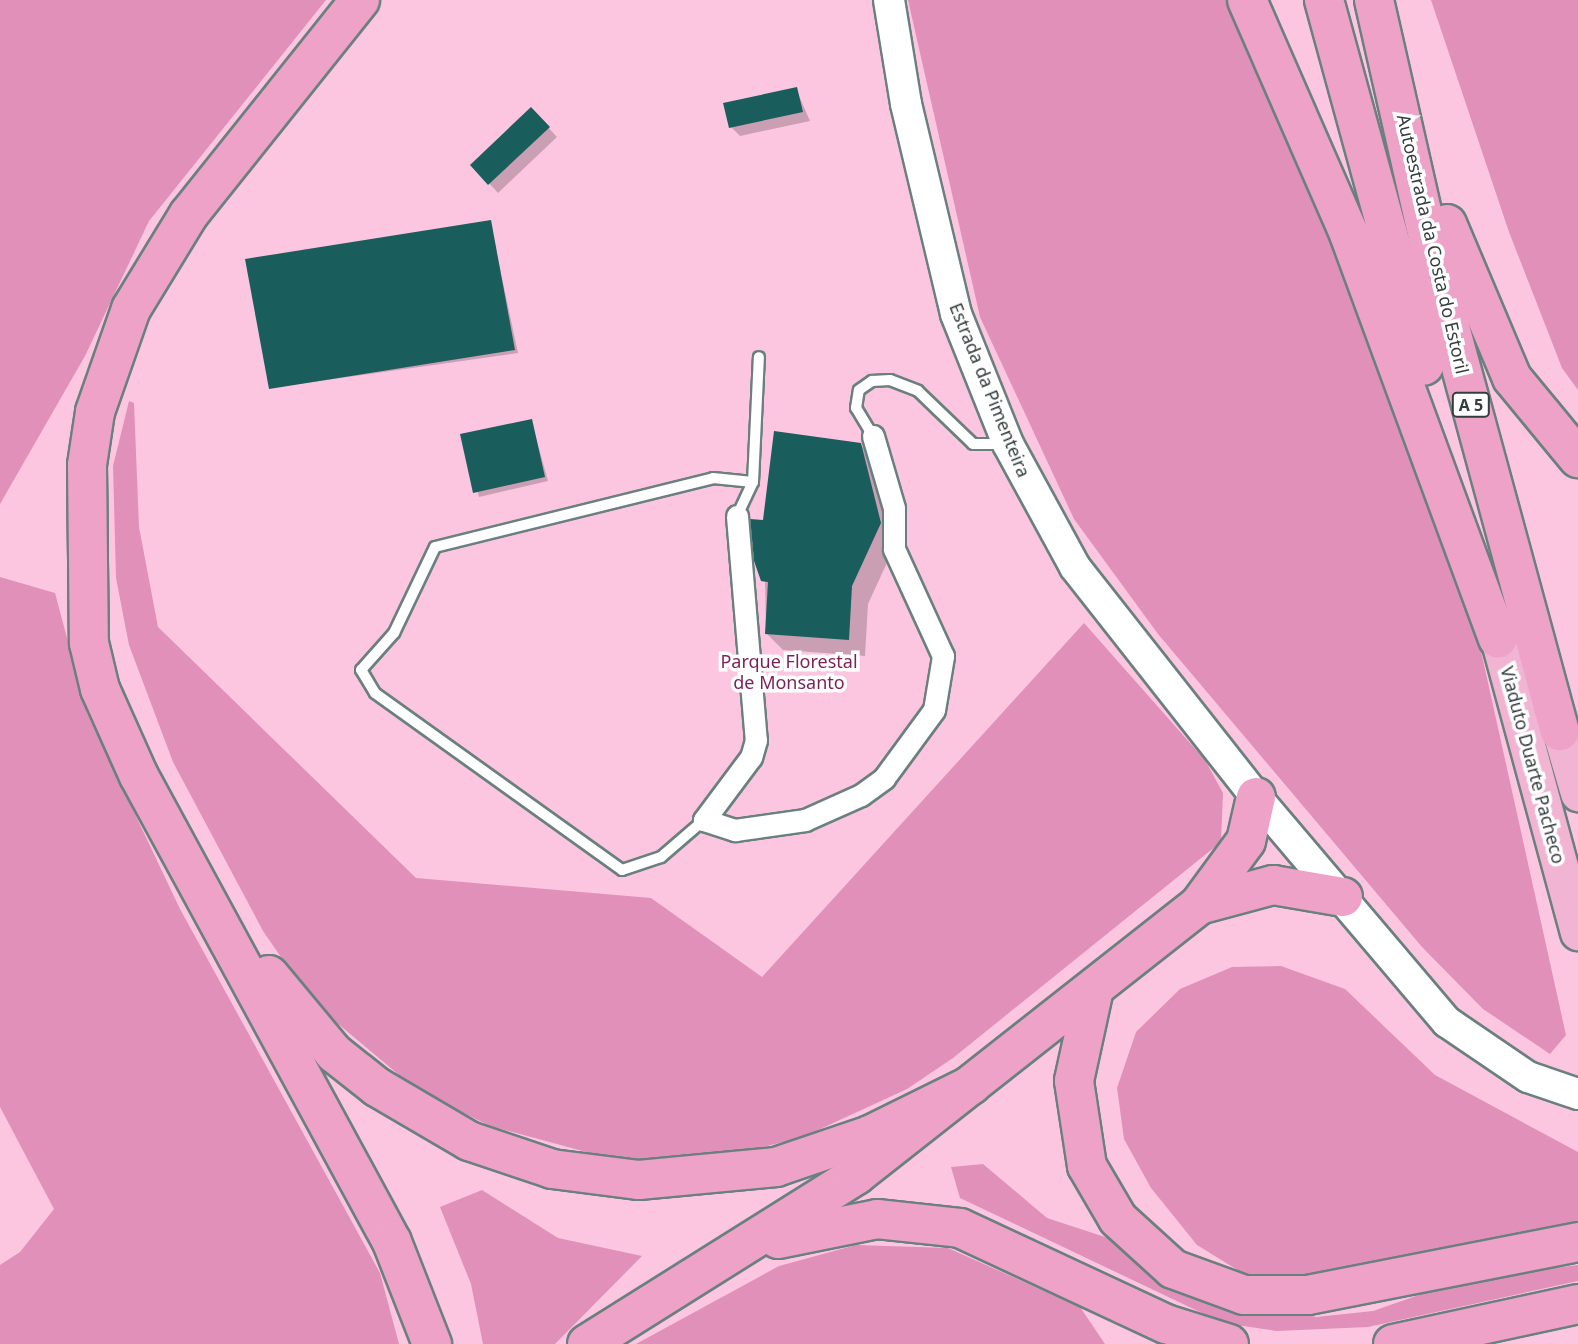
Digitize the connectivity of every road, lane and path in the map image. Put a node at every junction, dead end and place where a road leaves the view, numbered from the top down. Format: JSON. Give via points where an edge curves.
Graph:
{"nodes":[{"id":1,"x":360,"y":0,"type":"edge"},
{"id":2,"x":889,"y":0,"type":"edge"},
{"id":3,"x":1248,"y":0,"type":"edge"},
{"id":4,"x":1324,"y":0,"type":"edge"},
{"id":5,"x":1374,"y":0,"type":"edge"},
{"id":6,"x":1395,"y":76,"type":"junction"},
{"id":7,"x":759,"y":357,"type":"dead end"},
{"id":8,"x":873,"y":436,"type":"joint"},
{"id":9,"x":1007,"y":444,"type":"junction"},
{"id":10,"x":1578,"y":458,"type":"edge"},
{"id":11,"x":753,"y":482,"type":"junction"},
{"id":12,"x":737,"y":516,"type":"joint"},
{"id":13,"x":89,"y":597,"type":"junction"},
{"id":14,"x":1498,"y":638,"type":"junction"},
{"id":15,"x":1560,"y":730,"type":"joint"},
{"id":16,"x":1578,"y":793,"type":"edge"},
{"id":17,"x":1256,"y":797,"type":"junction"},
{"id":18,"x":704,"y":820,"type":"junction"},
{"id":19,"x":1343,"y":897,"type":"junction"},
{"id":20,"x":1199,"y":905,"type":"junction"},
{"id":21,"x":1574,"y":918,"type":"edge"},
{"id":22,"x":1094,"y":989,"type":"junction"},
{"id":23,"x":971,"y":1085,"type":"junction"},
{"id":24,"x":1578,"y":1094,"type":"edge"},
{"id":25,"x":1578,"y":1242,"type":"edge"},
{"id":26,"x":736,"y":1252,"type":"junction"},
{"id":27,"x":1578,"y":1304,"type":"edge"},
{"id":28,"x":432,"y":1344,"type":"edge"},
{"id":29,"x":587,"y":1344,"type":"edge"},
{"id":30,"x":1229,"y":1344,"type":"edge"},
{"id":31,"x":1393,"y":1344,"type":"edge"}],
"edges":[{"from":1,"to":13,"type":"highway","via":[[189,214],[131,309],[95,412],[87,465]]},
{"from":2,"to":9,"type":"main road","name":"Estrada da Pimenteira","via":[[956,314]]},
{"from":3,"to":14,"type":"highway","via":[[1349,234]]},
{"from":4,"to":14,"type":"highway","name":"Autoestrada da Costa do Estoril","number":"A 5"},
{"from":5,"to":6,"type":"highway","name":"Autoestrada da Costa do Estoril","number":"A 5"},
{"from":6,"to":10,"type":"highway","via":[[1467,281],[1512,378]]},
{"from":6,"to":15,"type":"highway","name":"Autoestrada da Costa do Estoril","number":"A 5","via":[[1441,294]]},
{"from":7,"to":11,"type":"lane"},
{"from":8,"to":9,"type":"lane","via":[[856,408],[859,390],[872,381],[890,380],[918,391],[973,444]]},
{"from":8,"to":18,"type":"street","via":[[894,508],[894,549],[943,656],[934,710],[892,768],[861,795],[776,827],[736,830]]},
{"from":9,"to":17,"type":"main road","name":"Estrada da Pimenteira","via":[[1076,567]]},
{"from":11,"to":12,"type":"lane"},
{"from":11,"to":18,"type":"lane","via":[[713,478],[435,547],[394,633],[360,670],[375,693],[622,870],[661,857]]},
{"from":12,"to":18,"type":"street","via":[[755,740],[751,757]]},
{"from":13,"to":23,"type":"highway","via":[[136,735],[231,917],[299,1016],[334,1053],[422,1116],[469,1141],[552,1169],[672,1179],[776,1167],[821,1154]]},
{"from":13,"to":28,"type":"highway","via":[[89,643],[116,728],[392,1242]]},
{"from":14,"to":21,"type":"highway","name":"Viaduto Duarte Pacheco"},
{"from":15,"to":16,"type":"highway","name":"Viaduto Duarte Pacheco"},
{"from":17,"to":19,"type":"main road","name":"Estrada da Pimenteira"},
{"from":17,"to":20,"type":"highway","via":[[1246,841]]},
{"from":19,"to":20,"type":"highway","via":[[1273,885]]},
{"from":19,"to":24,"type":"main road","name":"Estrada da Pimenteira","via":[[1447,1021],[1528,1077]]},
{"from":20,"to":22,"type":"highway"},
{"from":22,"to":23,"type":"highway"},
{"from":22,"to":25,"type":"highway","via":[[1074,1081],[1087,1167],[1118,1219],[1172,1269],[1244,1295],[1308,1295]]},
{"from":23,"to":26,"type":"highway","via":[[856,1175]]},
{"from":26,"to":29,"type":"highway"},
{"from":26,"to":30,"type":"highway","via":[[844,1222],[926,1221],[1006,1244],[1166,1324]]},
{"from":27,"to":31,"type":"highway"}]}
